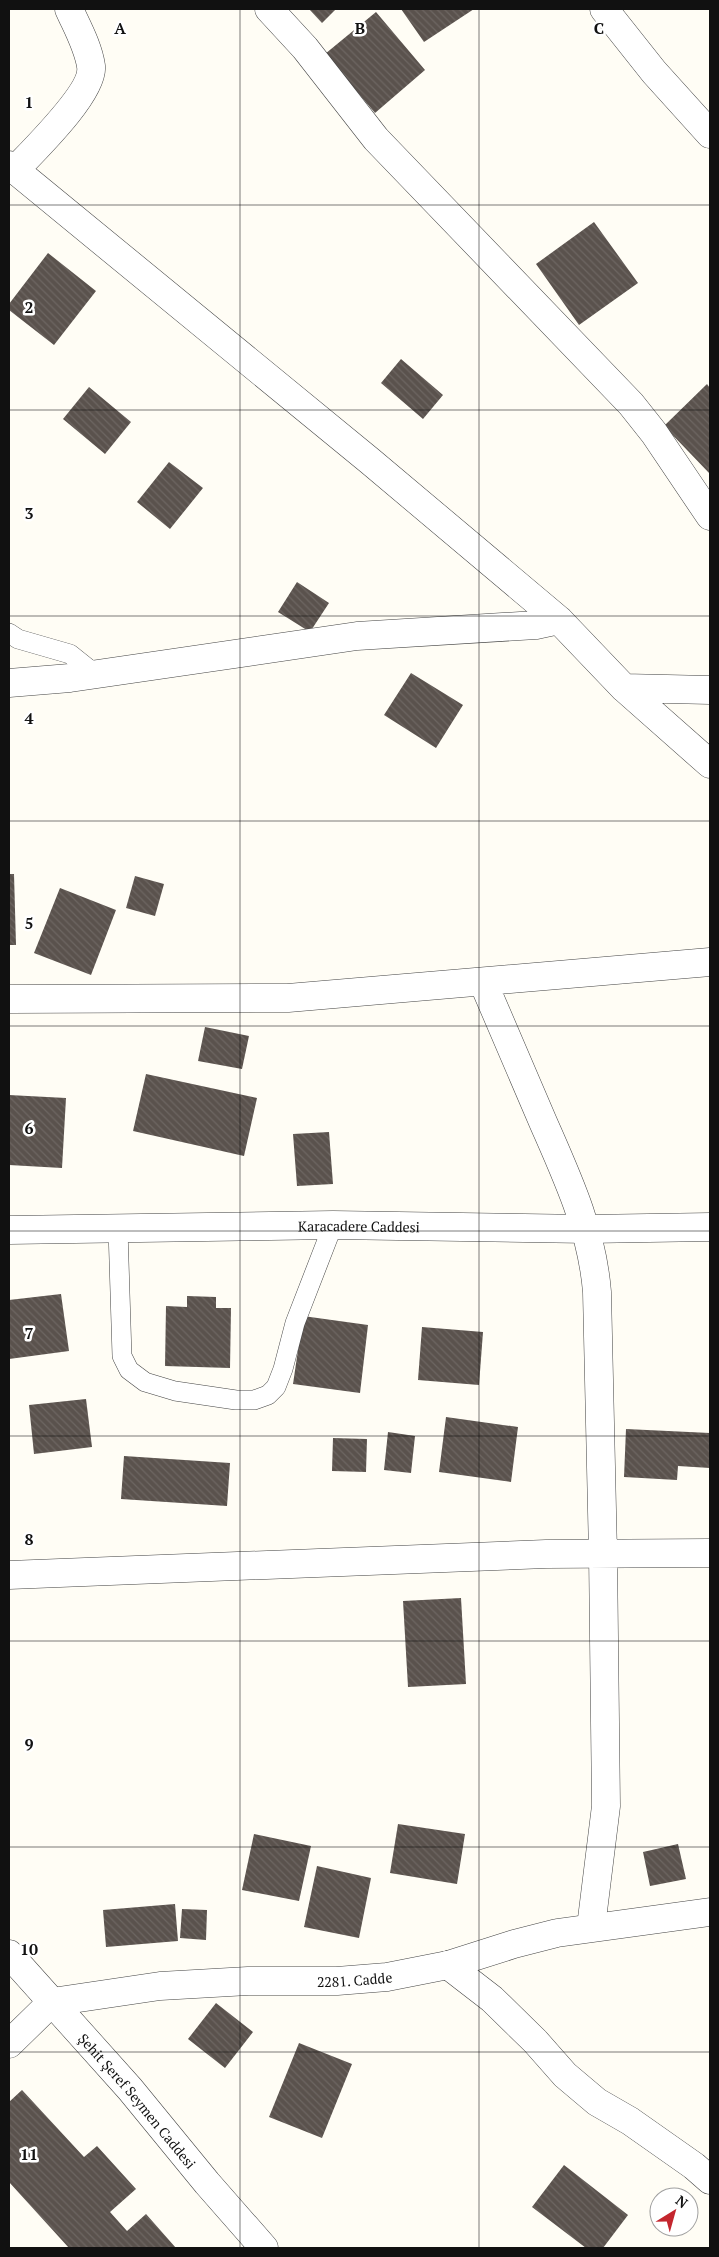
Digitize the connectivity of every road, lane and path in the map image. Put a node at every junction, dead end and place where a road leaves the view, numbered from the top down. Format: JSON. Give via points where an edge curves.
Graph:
{"nodes":[{"id":1,"x":69,"y":9,"type":"edge"},
{"id":2,"x":269,"y":9,"type":"edge"},
{"id":3,"x":604,"y":9,"type":"edge"},
{"id":4,"x":710,"y":134,"type":"edge"},
{"id":5,"x":12,"y":168,"type":"edge"},
{"id":6,"x":710,"y":516,"type":"edge"},
{"id":7,"x":559,"y":620,"type":"junction"},
{"id":8,"x":9,"y":633,"type":"edge"},
{"id":9,"x":95,"y":674,"type":"junction"},
{"id":10,"x":9,"y":683,"type":"edge"},
{"id":11,"x":624,"y":688,"type":"junction"},
{"id":12,"x":710,"y":690,"type":"edge"},
{"id":13,"x":710,"y":764,"type":"edge"},
{"id":14,"x":710,"y":962,"type":"edge"},
{"id":15,"x":483,"y":982,"type":"junction"},
{"id":16,"x":9,"y":999,"type":"edge"},
{"id":17,"x":333,"y":1225,"type":"junction"},
{"id":18,"x":710,"y":1227,"type":"edge"},
{"id":19,"x":118,"y":1229,"type":"junction"},
{"id":20,"x":587,"y":1229,"type":"junction"},
{"id":21,"x":9,"y":1230,"type":"edge"},
{"id":22,"x":710,"y":1553,"type":"edge"},
{"id":23,"x":603,"y":1554,"type":"junction"},
{"id":24,"x":9,"y":1575,"type":"edge"},
{"id":25,"x":710,"y":1912,"type":"edge"},
{"id":26,"x":591,"y":1927,"type":"junction"},
{"id":27,"x":9,"y":1954,"type":"edge"},
{"id":28,"x":448,"y":1965,"type":"junction"},
{"id":29,"x":52,"y":2002,"type":"junction"},
{"id":30,"x":9,"y":2044,"type":"edge"},
{"id":31,"x":710,"y":2180,"type":"edge"},
{"id":32,"x":264,"y":2248,"type":"edge"}],
"edges":[{"from":1,"to":5,"type":"street","via":[[92,68],[87,86],[74,104]]},
{"from":2,"to":6,"type":"street","via":[[305,48],[376,139],[631,404]]},
{"from":3,"to":4,"type":"street","via":[[654,72]]},
{"from":5,"to":7,"type":"street"},
{"from":7,"to":9,"type":"street","via":[[536,625],[357,636]]},
{"from":7,"to":11,"type":"street"},
{"from":8,"to":9,"type":"lane","via":[[18,639],[70,654]]},
{"from":9,"to":10,"type":"street"},
{"from":11,"to":12,"type":"street"},
{"from":11,"to":13,"type":"street"},
{"from":14,"to":15,"type":"street"},
{"from":15,"to":16,"type":"street","via":[[288,998]]},
{"from":15,"to":20,"type":"street"},
{"from":17,"to":19,"type":"street","name":"Karacadere Caddesi"},
{"from":17,"to":19,"type":"lane","via":[[295,1322],[276,1387],[268,1395],[254,1400],[175,1391],[145,1382],[129,1370],[122,1356]]},
{"from":17,"to":20,"type":"street","name":"Karacadere Caddesi"},
{"from":18,"to":20,"type":"street","name":"Karacadere Caddesi"},
{"from":19,"to":21,"type":"street","name":"Karacadere Caddesi"},
{"from":20,"to":23,"type":"street","via":[[595,1262],[597,1292]]},
{"from":22,"to":23,"type":"street"},
{"from":23,"to":24,"type":"street"},
{"from":23,"to":26,"type":"street","via":[[606,1806]]},
{"from":25,"to":26,"type":"street","name":"2281. Cadde"},
{"from":26,"to":28,"type":"street","name":"2281. Cadde","via":[[514,1944]]},
{"from":27,"to":29,"type":"street","name":"Şehit Şeref Seymen Caddesi"},
{"from":28,"to":29,"type":"street","name":"2281. Cadde","via":[[387,1977],[160,1986]]},
{"from":28,"to":31,"type":"street","via":[[492,1999],[565,2075],[597,2102],[630,2121]]},
{"from":29,"to":30,"type":"street"},
{"from":29,"to":32,"type":"street","name":"Şehit Şeref Seymen Caddesi"}]}
